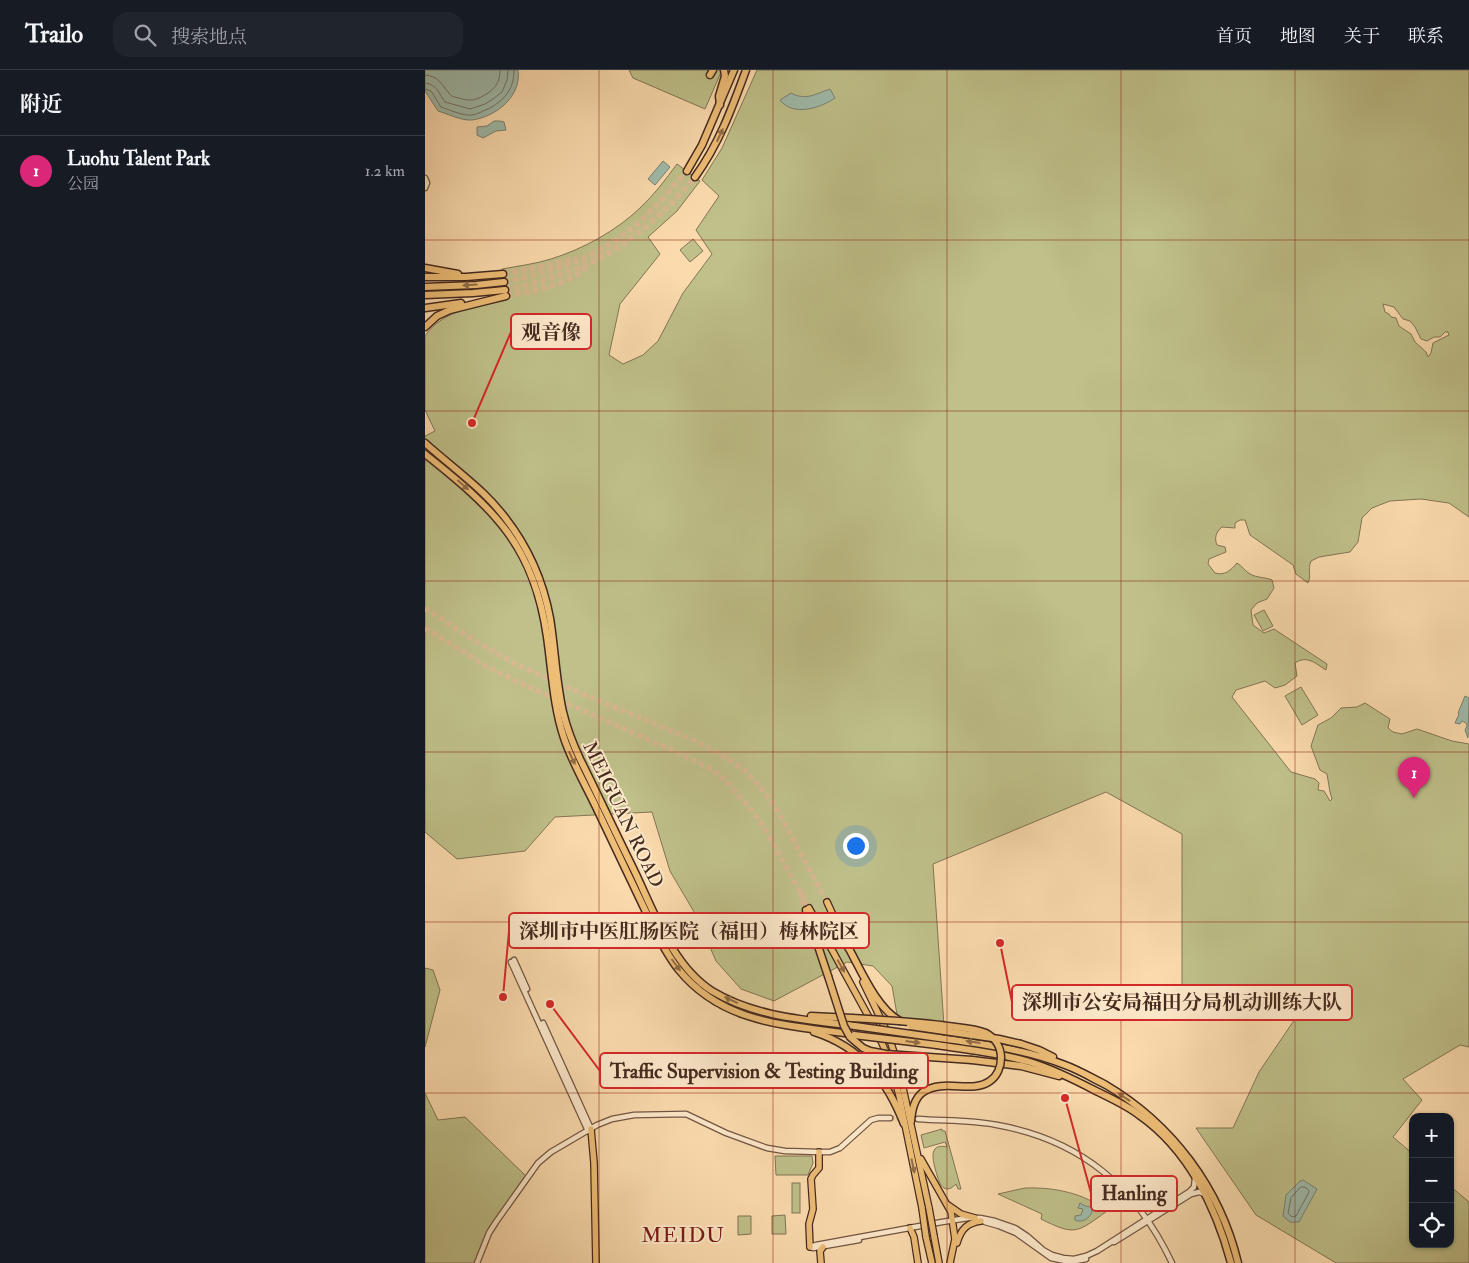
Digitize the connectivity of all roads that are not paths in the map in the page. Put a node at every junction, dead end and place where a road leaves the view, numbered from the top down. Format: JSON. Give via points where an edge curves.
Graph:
{"nodes":[{"id":1,"x":724,"y":70,"type":"edge"},
{"id":2,"x":734,"y":70,"type":"edge"},
{"id":3,"x":746,"y":70,"type":"edge"},
{"id":4,"x":720,"y":106,"type":"junction"},
{"id":5,"x":687,"y":171,"type":"tunnel mouth"},
{"id":6,"x":695,"y":177,"type":"tunnel mouth"},
{"id":7,"x":425,"y":178,"type":"edge"},
{"id":8,"x":425,"y":188,"type":"edge"},
{"id":9,"x":425,"y":268,"type":"edge"},
{"id":10,"x":492,"y":274,"type":"junction"},
{"id":11,"x":503,"y":274,"type":"tunnel mouth"},
{"id":12,"x":425,"y":276,"type":"edge"},
{"id":13,"x":504,"y":282,"type":"tunnel mouth"},
{"id":14,"x":425,"y":287,"type":"edge"},
{"id":15,"x":425,"y":295,"type":"edge"},
{"id":16,"x":487,"y":300,"type":"junction"},
{"id":17,"x":425,"y":308,"type":"edge"},
{"id":18,"x":425,"y":327,"type":"edge"},
{"id":19,"x":426,"y":444,"type":"edge"},
{"id":20,"x":425,"y":454,"type":"edge"},
{"id":21,"x":827,"y":902,"type":"tunnel mouth"},
{"id":22,"x":808,"y":909,"type":"joint"},
{"id":23,"x":847,"y":945,"type":"junction"},
{"id":24,"x":513,"y":961,"type":"dead end"},
{"id":25,"x":777,"y":1014,"type":"junction"},
{"id":26,"x":791,"y":1026,"type":"junction"},
{"id":27,"x":938,"y":1041,"type":"junction"},
{"id":28,"x":1067,"y":1065,"type":"junction"},
{"id":29,"x":1076,"y":1080,"type":"junction"},
{"id":30,"x":891,"y":1118,"type":"tunnel mouth"},
{"id":31,"x":914,"y":1120,"type":"junction"},
{"id":32,"x":904,"y":1124,"type":"junction"},
{"id":33,"x":589,"y":1130,"type":"junction"},
{"id":34,"x":819,"y":1152,"type":"junction"},
{"id":35,"x":918,"y":1152,"type":"junction"},
{"id":36,"x":1195,"y":1177,"type":"junction"},
{"id":37,"x":1206,"y":1195,"type":"junction"},
{"id":38,"x":945,"y":1202,"type":"junction"},
{"id":39,"x":975,"y":1218,"type":"junction"},
{"id":40,"x":1148,"y":1219,"type":"junction"},
{"id":41,"x":953,"y":1222,"type":"junction"},
{"id":42,"x":981,"y":1222,"type":"junction"},
{"id":43,"x":911,"y":1229,"type":"junction"},
{"id":44,"x":823,"y":1247,"type":"junction"},
{"id":45,"x":810,"y":1248,"type":"junction"},
{"id":46,"x":953,"y":1252,"type":"junction"},
{"id":47,"x":1070,"y":1261,"type":"edge"},
{"id":48,"x":477,"y":1263,"type":"edge"},
{"id":49,"x":594,"y":1263,"type":"edge"},
{"id":50,"x":821,"y":1263,"type":"edge"},
{"id":51,"x":918,"y":1263,"type":"edge"},
{"id":52,"x":931,"y":1263,"type":"edge"},
{"id":53,"x":939,"y":1263,"type":"edge"},
{"id":54,"x":950,"y":1263,"type":"edge"},
{"id":55,"x":1172,"y":1263,"type":"edge"},
{"id":56,"x":1231,"y":1263,"type":"edge"},
{"id":57,"x":1238,"y":1263,"type":"edge"}],
"edges":[{"from":1,"to":4,"type":"highway"},
{"from":2,"to":4,"type":"highway"},
{"from":6,"to":3,"type":"highway","one_way":true,"via":[[722,132]]},
{"from":4,"to":5,"type":"highway"},
{"from":7,"to":8,"type":"street"},
{"from":9,"to":10,"type":"highway","via":[[459,274]]},
{"from":10,"to":11,"type":"highway"},
{"from":10,"to":12,"type":"highway"},
{"from":13,"to":14,"type":"highway","one_way":true},
{"from":15,"to":16,"type":"highway","via":[[506,293]]},
{"from":16,"to":17,"type":"highway"},
{"from":16,"to":18,"type":"highway","via":[[443,313]]},
{"from":25,"to":19,"type":"highway","name":"MEIGUAN ROAD","one_way":true,"via":[[741,1005],[713,991],[693,975],[676,952],[570,735],[561,699],[546,600],[529,554],[493,502]]},
{"from":20,"to":26,"type":"highway","name":"MEIGUAN ROAD","one_way":true,"via":[[488,508],[505,527],[523,557],[543,616],[554,700],[564,738],[671,960],[691,983],[720,1005],[746,1017]]},
{"from":21,"to":23,"type":"main road"},
{"from":22,"to":29,"type":"highway","bridge":true,"via":[[846,1031],[863,1048],[886,1054],[1021,1066]]},
{"from":22,"to":32,"type":"main road","one_way":true,"via":[[883,1046],[896,1082]]},
{"from":23,"to":28,"type":"highway","bridge":true,"via":[[883,1007],[895,1019],[927,1030],[1021,1044]]},
{"from":23,"to":31,"type":"main road","via":[[888,1034]]},
{"from":24,"to":33,"type":"street"},
{"from":25,"to":27,"type":"highway","name":"MEIGUAN ROAD","bridge":true},
{"from":25,"to":31,"type":"highway","bridge":true,"via":[[972,1029],[994,1040],[1001,1058],[999,1070],[991,1080],[980,1086],[934,1086],[919,1095],[914,1105]]},
{"from":26,"to":27,"type":"highway","name":"MEIGUAN ROAD","one_way":true,"bridge":true,"via":[[854,1035]]},
{"from":26,"to":32,"type":"highway","via":[[828,1037],[861,1058],[888,1089]]},
{"from":28,"to":27,"type":"highway","one_way":true,"via":[[1015,1050]]},
{"from":27,"to":29,"type":"highway","via":[[1015,1058]]},
{"from":57,"to":28,"type":"highway","one_way":true,"via":[[1218,1206],[1178,1144],[1126,1098]]},
{"from":29,"to":36,"type":"highway","via":[[1143,1117],[1177,1151]]},
{"from":30,"to":34,"type":"street","via":[[868,1122],[840,1148]]},
{"from":31,"to":35,"type":"main road"},
{"from":31,"to":40,"type":"street","via":[[998,1125],[1054,1142],[1109,1176]]},
{"from":32,"to":52,"type":"main road","one_way":true,"bridge":true},
{"from":33,"to":34,"type":"street","via":[[623,1116],[686,1114],[767,1148]]},
{"from":33,"to":48,"type":"street","via":[[549,1153],[532,1170],[494,1226]]},
{"from":33,"to":49,"type":"main road"},
{"from":34,"to":45,"type":"main road","via":[[819,1168],[811,1179]]},
{"from":35,"to":38,"type":"main road"},
{"from":35,"to":53,"type":"main road","bridge":true},
{"from":36,"to":37,"type":"highway"},
{"from":36,"to":40,"type":"street","via":[[1192,1190]]},
{"from":37,"to":40,"type":"street","via":[[1199,1192],[1191,1194]]},
{"from":37,"to":56,"type":"highway"},
{"from":38,"to":39,"type":"main road","via":[[961,1214]]},
{"from":38,"to":41,"type":"main road"},
{"from":39,"to":41,"type":"street"},
{"from":39,"to":47,"type":"street","via":[[1011,1226],[1049,1253]]},
{"from":40,"to":47,"type":"street","via":[[1091,1257]]},
{"from":40,"to":55,"type":"street"},
{"from":41,"to":42,"type":"street"},
{"from":41,"to":43,"type":"street"},
{"from":41,"to":46,"type":"main road"},
{"from":42,"to":46,"type":"main road","via":[[965,1227]]},
{"from":42,"to":47,"type":"street","via":[[1016,1233],[1051,1258]]},
{"from":43,"to":44,"type":"street"},
{"from":43,"to":45,"type":"street"},
{"from":43,"to":51,"type":"main road"},
{"from":44,"to":45,"type":"street"},
{"from":44,"to":50,"type":"main road"},
{"from":46,"to":54,"type":"main road"}]}
